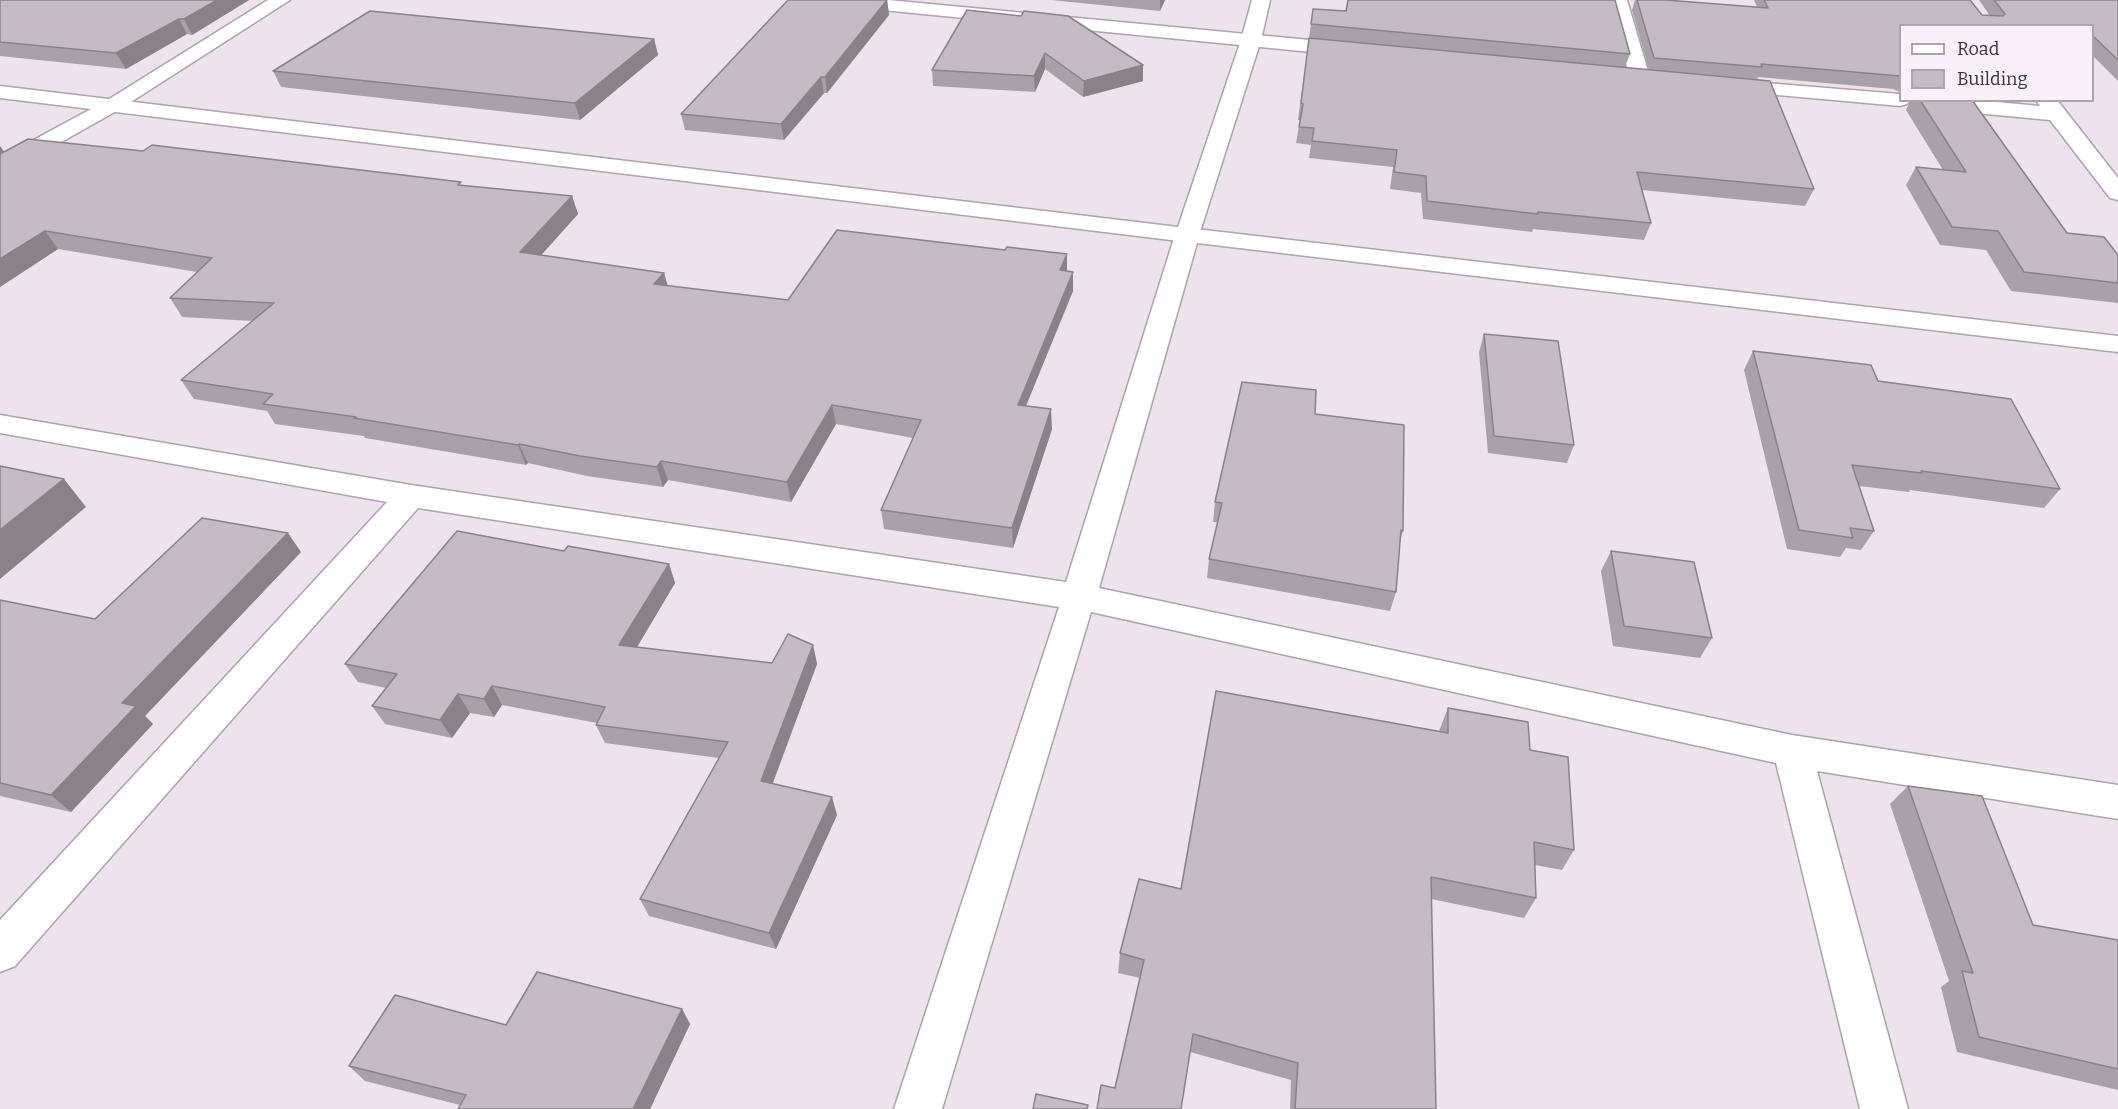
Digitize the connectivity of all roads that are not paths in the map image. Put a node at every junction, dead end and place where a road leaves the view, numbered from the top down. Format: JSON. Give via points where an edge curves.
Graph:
{"nodes":[{"id":1,"x":281,"y":0,"type":"edge"},
{"id":2,"x":831,"y":0,"type":"edge"},
{"id":3,"x":1261,"y":0,"type":"edge"},
{"id":4,"x":1618,"y":0,"type":"edge"},
{"id":5,"x":1251,"y":40,"type":"junction"},
{"id":6,"x":1369,"y":52,"type":"edge"},
{"id":7,"x":1616,"y":76,"type":"edge"},
{"id":8,"x":1640,"y":78,"type":"junction"},
{"id":9,"x":1663,"y":80,"type":"edge"},
{"id":10,"x":1711,"y":84,"type":"edge"},
{"id":11,"x":0,"y":92,"type":"edge"},
{"id":12,"x":1899,"y":100,"type":"edge"},
{"id":13,"x":1944,"y":102,"type":"edge"},
{"id":14,"x":113,"y":105,"type":"junction"},
{"id":15,"x":2051,"y":107,"type":"edge"},
{"id":16,"x":0,"y":167,"type":"edge"},
{"id":17,"x":2118,"y":193,"type":"edge"},
{"id":18,"x":1187,"y":234,"type":"junction"},
{"id":19,"x":2118,"y":344,"type":"edge"},
{"id":20,"x":0,"y":424,"type":"edge"},
{"id":21,"x":411,"y":496,"type":"junction"},
{"id":22,"x":1079,"y":597,"type":"junction"},
{"id":23,"x":1792,"y":751,"type":"junction"},
{"id":24,"x":2118,"y":802,"type":"edge"},
{"id":25,"x":0,"y":951,"type":"edge"},
{"id":26,"x":918,"y":1109,"type":"edge"},
{"id":27,"x":1884,"y":1109,"type":"edge"}],
"edges":[{"from":1,"to":14,"type":"street"},
{"from":2,"to":5,"type":"street"},
{"from":3,"to":5,"type":"street"},
{"from":4,"to":8,"type":"street"},
{"from":5,"to":6,"type":"street"},
{"from":5,"to":18,"type":"street"},
{"from":7,"to":8,"type":"street"},
{"from":8,"to":9,"type":"street"},
{"from":10,"to":12,"type":"street"},
{"from":11,"to":14,"type":"street"},
{"from":13,"to":15,"type":"street"},
{"from":14,"to":16,"type":"street"},
{"from":14,"to":18,"type":"street"},
{"from":15,"to":17,"type":"street"},
{"from":18,"to":19,"type":"street"},
{"from":18,"to":22,"type":"street"},
{"from":20,"to":21,"type":"street"},
{"from":21,"to":22,"type":"street"},
{"from":21,"to":25,"type":"street"},
{"from":22,"to":23,"type":"street"},
{"from":22,"to":26,"type":"street"},
{"from":23,"to":24,"type":"street"},
{"from":23,"to":27,"type":"street"}]}
